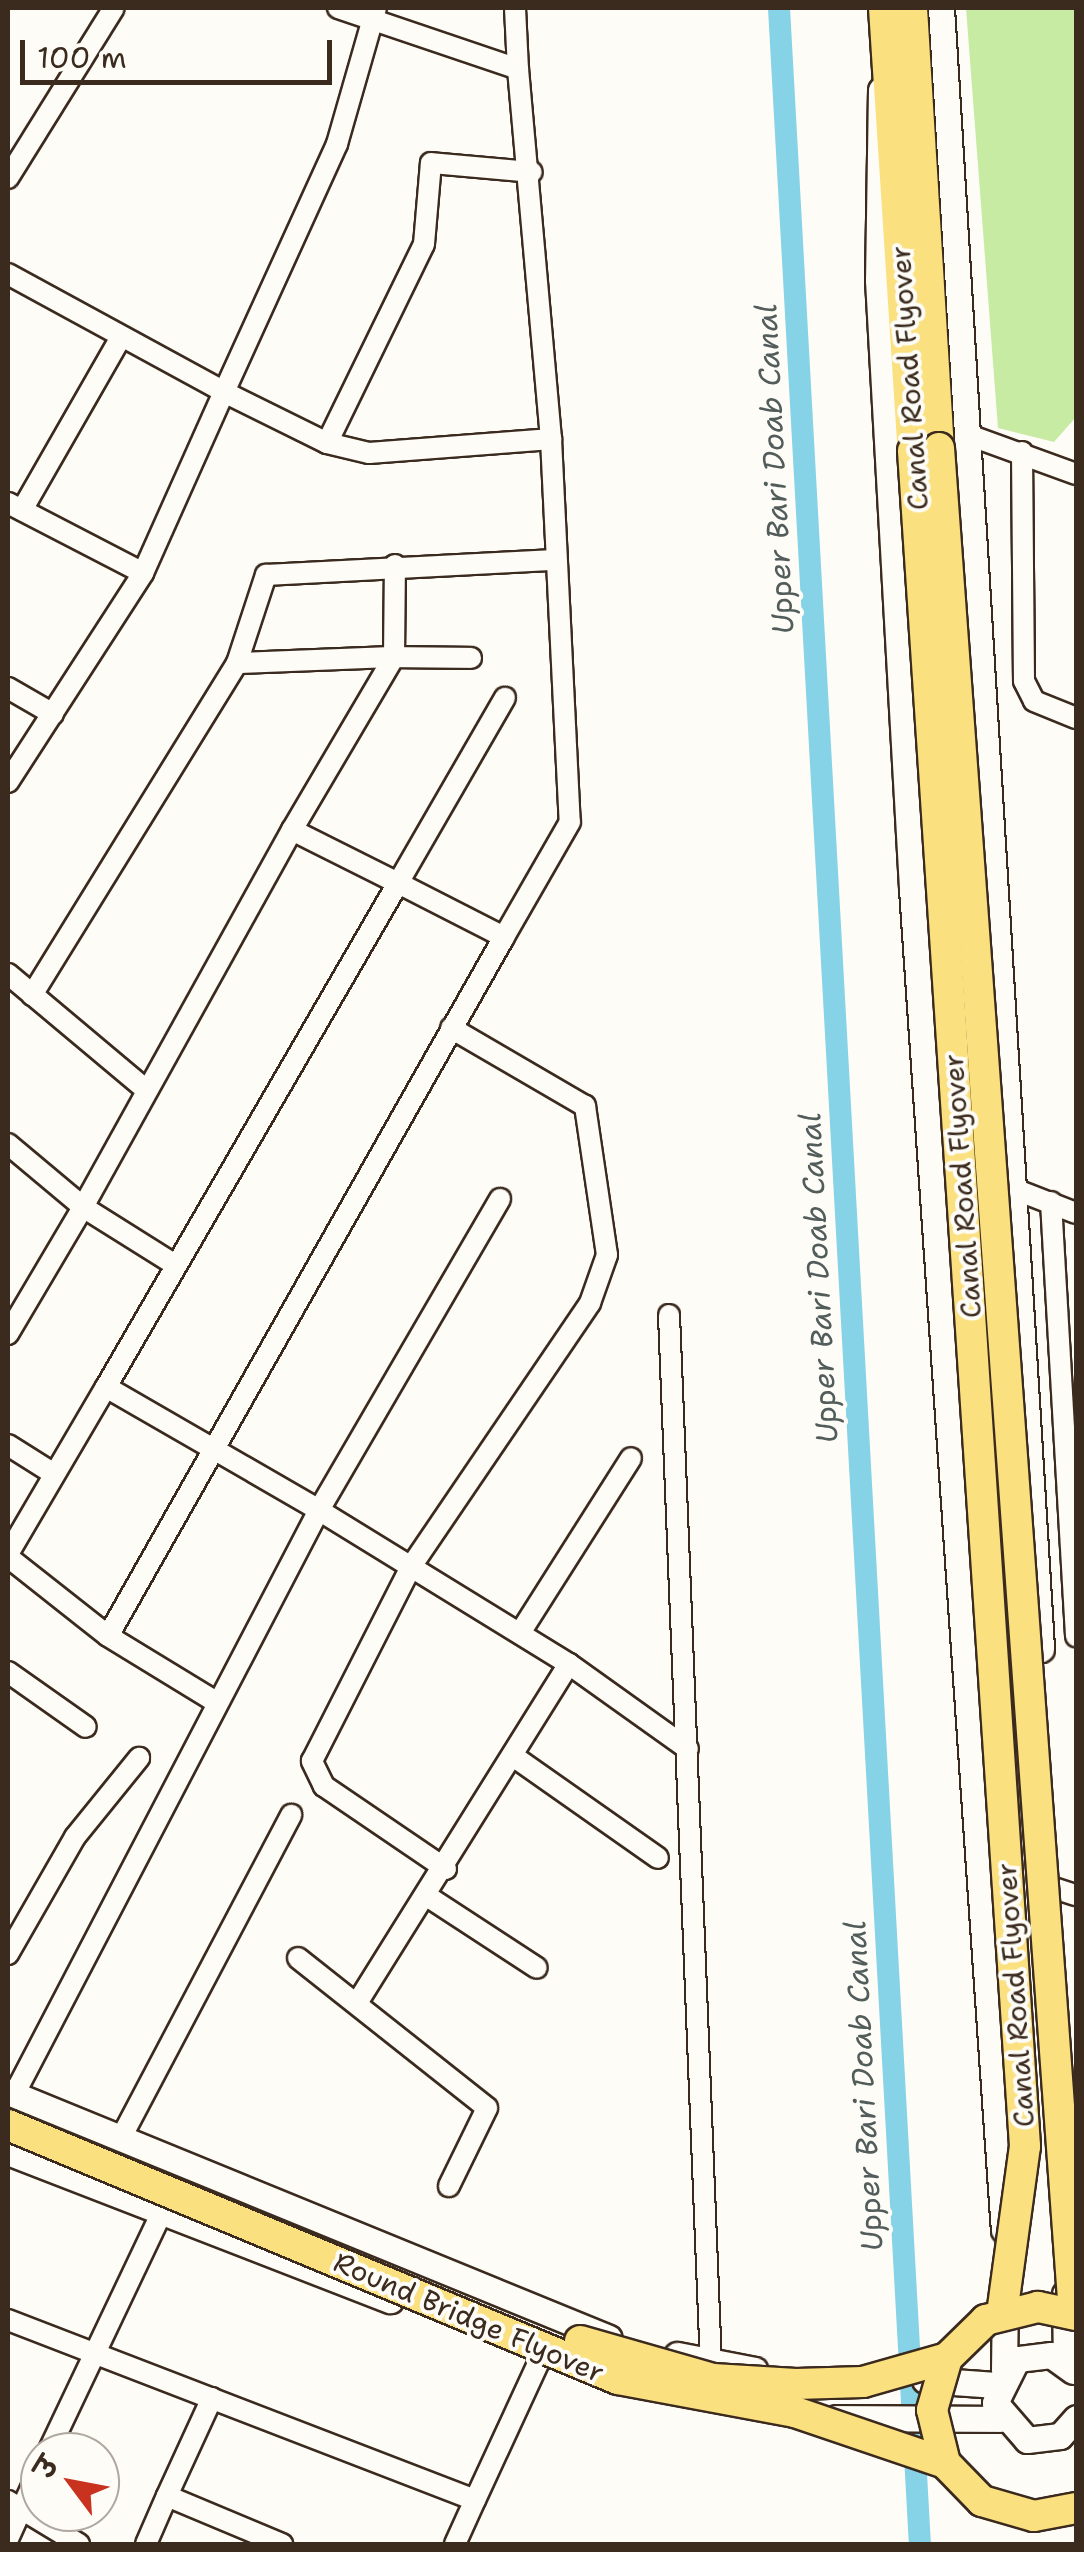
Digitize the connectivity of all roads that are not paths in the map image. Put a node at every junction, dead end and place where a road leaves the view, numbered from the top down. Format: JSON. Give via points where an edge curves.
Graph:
{"nodes":[{"id":1,"x":114,"y":8,"type":"edge"},
{"id":2,"x":338,"y":8,"type":"edge"},
{"id":3,"x":515,"y":8,"type":"edge"},
{"id":4,"x":884,"y":8,"type":"edge"},
{"id":5,"x":912,"y":8,"type":"edge"},
{"id":6,"x":941,"y":8,"type":"edge"},
{"id":7,"x":375,"y":14,"type":"edge"},
{"id":8,"x":901,"y":60,"type":"junction"},
{"id":9,"x":518,"y":69,"type":"junction"},
{"id":10,"x":948,"y":132,"type":"junction"},
{"id":11,"x":532,"y":172,"type":"junction"},
{"id":12,"x":8,"y":178,"type":"edge"},
{"id":13,"x":8,"y":274,"type":"edge"},
{"id":14,"x":120,"y":337,"type":"junction"},
{"id":15,"x":224,"y":392,"type":"junction"},
{"id":16,"x":552,"y":440,"type":"junction"},
{"id":17,"x":327,"y":443,"type":"junction"},
{"id":18,"x":940,"y":444,"type":"junction"},
{"id":19,"x":1022,"y":452,"type":"junction"},
{"id":20,"x":1076,"y":474,"type":"edge"},
{"id":21,"x":15,"y":507,"type":"edge"},
{"id":22,"x":550,"y":560,"type":"junction"},
{"id":23,"x":395,"y":565,"type":"junction"},
{"id":24,"x":143,"y":574,"type":"junction"},
{"id":25,"x":394,"y":658,"type":"junction"},
{"id":26,"x":471,"y":658,"type":"dead end"},
{"id":27,"x":237,"y":662,"type":"junction"},
{"id":28,"x":8,"y":688,"type":"edge"},
{"id":29,"x":505,"y":698,"type":"dead end"},
{"id":30,"x":53,"y":714,"type":"junction"},
{"id":31,"x":1076,"y":718,"type":"edge"},
{"id":32,"x":8,"y":782,"type":"edge"},
{"id":33,"x":292,"y":830,"type":"junction"},
{"id":34,"x":398,"y":883,"type":"junction"},
{"id":35,"x":504,"y":937,"type":"junction"},
{"id":36,"x":8,"y":974,"type":"edge"},
{"id":37,"x":32,"y":995,"type":"junction"},
{"id":38,"x":451,"y":1028,"type":"junction"},
{"id":39,"x":146,"y":1090,"type":"junction"},
{"id":40,"x":8,"y":1144,"type":"edge"},
{"id":41,"x":1014,"y":1189,"type":"junction"},
{"id":42,"x":500,"y":1199,"type":"dead end"},
{"id":43,"x":1050,"y":1202,"type":"junction"},
{"id":44,"x":82,"y":1207,"type":"junction"},
{"id":45,"x":1076,"y":1214,"type":"edge"},
{"id":46,"x":174,"y":1264,"type":"junction"},
{"id":47,"x":8,"y":1292,"type":"edge"},
{"id":48,"x":25,"y":1306,"type":"junction"},
{"id":49,"x":669,"y":1315,"type":"dead end"},
{"id":50,"x":8,"y":1334,"type":"edge"},
{"id":51,"x":106,"y":1387,"type":"junction"},
{"id":52,"x":8,"y":1445,"type":"edge"},
{"id":53,"x":214,"y":1450,"type":"junction"},
{"id":54,"x":631,"y":1458,"type":"dead end"},
{"id":55,"x":1071,"y":1458,"type":"edge"},
{"id":56,"x":54,"y":1474,"type":"junction"},
{"id":57,"x":318,"y":1510,"type":"junction"},
{"id":58,"x":8,"y":1555,"type":"edge"},
{"id":59,"x":412,"y":1565,"type":"junction"},
{"id":60,"x":520,"y":1633,"type":"junction"},
{"id":61,"x":108,"y":1636,"type":"junction"},
{"id":62,"x":1076,"y":1636,"type":"edge"},
{"id":63,"x":568,"y":1664,"type":"junction"},
{"id":64,"x":8,"y":1672,"type":"edge"},
{"id":65,"x":216,"y":1702,"type":"junction"},
{"id":66,"x":86,"y":1727,"type":"dead end"},
{"id":67,"x":688,"y":1749,"type":"junction"},
{"id":68,"x":514,"y":1756,"type":"junction"},
{"id":69,"x":139,"y":1758,"type":"dead end"},
{"id":70,"x":291,"y":1815,"type":"dead end"},
{"id":71,"x":658,"y":1858,"type":"dead end"},
{"id":72,"x":446,"y":1869,"type":"junction"},
{"id":73,"x":1066,"y":1892,"type":"edge"},
{"id":74,"x":427,"y":1896,"type":"junction"},
{"id":75,"x":8,"y":1954,"type":"edge"},
{"id":76,"x":298,"y":1958,"type":"dead end"},
{"id":77,"x":537,"y":1968,"type":"dead end"},
{"id":78,"x":357,"y":2003,"type":"junction"},
{"id":79,"x":9,"y":2105,"type":"edge"},
{"id":80,"x":123,"y":2134,"type":"junction"},
{"id":81,"x":8,"y":2152,"type":"edge"},
{"id":82,"x":450,"y":2186,"type":"dead end"},
{"id":83,"x":162,"y":2212,"type":"junction"},
{"id":84,"x":1002,"y":2313,"type":"junction"},
{"id":85,"x":1075,"y":2315,"type":"edge"},
{"id":86,"x":8,"y":2320,"type":"edge"},
{"id":87,"x":96,"y":2351,"type":"junction"},
{"id":88,"x":542,"y":2356,"type":"junction"},
{"id":89,"x":947,"y":2358,"type":"junction"},
{"id":90,"x":710,"y":2362,"type":"junction"},
{"id":91,"x":1071,"y":2369,"type":"edge"},
{"id":92,"x":751,"y":2370,"type":"junction"},
{"id":93,"x":991,"y":2380,"type":"junction"},
{"id":94,"x":212,"y":2398,"type":"junction"},
{"id":95,"x":746,"y":2410,"type":"junction"},
{"id":96,"x":803,"y":2415,"type":"junction"},
{"id":97,"x":1076,"y":2418,"type":"edge"},
{"id":98,"x":1000,"y":2419,"type":"junction"},
{"id":99,"x":58,"y":2432,"type":"edge"},
{"id":100,"x":944,"y":2462,"type":"junction"},
{"id":101,"x":166,"y":2496,"type":"junction"},
{"id":102,"x":476,"y":2500,"type":"junction"},
{"id":103,"x":14,"y":2505,"type":"edge"},
{"id":104,"x":1076,"y":2508,"type":"edge"},
{"id":105,"x":8,"y":2539,"type":"edge"},
{"id":106,"x":79,"y":2544,"type":"edge"},
{"id":107,"x":146,"y":2544,"type":"edge"},
{"id":108,"x":282,"y":2544,"type":"edge"},
{"id":109,"x":455,"y":2544,"type":"edge"}],
"edges":[{"from":1,"to":12,"type":"street"},
{"from":2,"to":7,"type":"street"},
{"from":3,"to":9,"type":"street"},
{"from":4,"to":8,"type":"main road"},
{"from":5,"to":8,"type":"main road"},
{"from":6,"to":10,"type":"street"},
{"from":7,"to":9,"type":"street"},
{"from":7,"to":15,"type":"street","via":[[327,170]]},
{"from":8,"to":10,"type":"street"},
{"from":8,"to":18,"type":"main road","name":"Canal Road Flyover"},
{"from":8,"to":93,"type":"street","via":[[876,116],[878,280],[913,908],[986,1865]]},
{"from":9,"to":11,"type":"street"},
{"from":10,"to":18,"type":"street"},
{"from":11,"to":16,"type":"street"},
{"from":11,"to":17,"type":"street","via":[[431,163],[424,244]]},
{"from":13,"to":14,"type":"street"},
{"from":14,"to":15,"type":"street"},
{"from":14,"to":21,"type":"street"},
{"from":15,"to":17,"type":"street"},
{"from":15,"to":24,"type":"street"},
{"from":16,"to":17,"type":"street","via":[[399,456]]},
{"from":16,"to":22,"type":"street"},
{"from":18,"to":19,"type":"street"},
{"from":18,"to":41,"type":"street"},
{"from":18,"to":84,"type":"main road","name":"Canal Road Flyover","bridge":true,"via":[[1025,2146]]},
{"from":18,"to":85,"type":"main road","name":"Canal Road Flyover","bridge":true},
{"from":19,"to":20,"type":"street"},
{"from":19,"to":31,"type":"street","via":[[1024,681],[1034,701]]},
{"from":21,"to":24,"type":"street"},
{"from":22,"to":23,"type":"street"},
{"from":22,"to":35,"type":"street","via":[[570,822]]},
{"from":23,"to":25,"type":"street"},
{"from":23,"to":27,"type":"street","via":[[272,570]]},
{"from":24,"to":30,"type":"street"},
{"from":25,"to":26,"type":"street"},
{"from":25,"to":27,"type":"street"},
{"from":25,"to":33,"type":"street"},
{"from":27,"to":37,"type":"street"},
{"from":28,"to":30,"type":"street"},
{"from":29,"to":34,"type":"street"},
{"from":30,"to":32,"type":"street"},
{"from":33,"to":34,"type":"street"},
{"from":33,"to":39,"type":"street"},
{"from":34,"to":35,"type":"street"},
{"from":34,"to":46,"type":"street"},
{"from":35,"to":38,"type":"street"},
{"from":36,"to":37,"type":"street"},
{"from":37,"to":39,"type":"street"},
{"from":38,"to":53,"type":"street"},
{"from":38,"to":59,"type":"street","via":[[586,1106],[608,1255],[590,1303]]},
{"from":39,"to":44,"type":"street"},
{"from":40,"to":44,"type":"street"},
{"from":41,"to":43,"type":"street"},
{"from":41,"to":73,"type":"street"},
{"from":42,"to":57,"type":"street"},
{"from":43,"to":45,"type":"street"},
{"from":43,"to":55,"type":"street"},
{"from":44,"to":46,"type":"street"},
{"from":44,"to":48,"type":"street"},
{"from":46,"to":51,"type":"street"},
{"from":47,"to":48,"type":"street"},
{"from":48,"to":50,"type":"street"},
{"from":49,"to":67,"type":"street"},
{"from":51,"to":53,"type":"street"},
{"from":51,"to":56,"type":"street"},
{"from":52,"to":56,"type":"street"},
{"from":53,"to":57,"type":"street"},
{"from":53,"to":61,"type":"street"},
{"from":54,"to":60,"type":"street"},
{"from":55,"to":62,"type":"street"},
{"from":56,"to":58,"type":"street"},
{"from":57,"to":59,"type":"street"},
{"from":57,"to":65,"type":"street"},
{"from":58,"to":61,"type":"street"},
{"from":59,"to":60,"type":"street"},
{"from":59,"to":72,"type":"street","via":[[310,1770]]},
{"from":60,"to":63,"type":"street"},
{"from":61,"to":65,"type":"street"},
{"from":63,"to":67,"type":"street"},
{"from":63,"to":68,"type":"street"},
{"from":64,"to":66,"type":"street"},
{"from":65,"to":79,"type":"street"},
{"from":67,"to":90,"type":"street"},
{"from":68,"to":71,"type":"street"},
{"from":68,"to":72,"type":"street"},
{"from":69,"to":75,"type":"street","via":[[74,1837]]},
{"from":70,"to":80,"type":"street"},
{"from":72,"to":74,"type":"street"},
{"from":73,"to":91,"type":"street"},
{"from":74,"to":77,"type":"street"},
{"from":74,"to":78,"type":"street"},
{"from":76,"to":78,"type":"street"},
{"from":78,"to":82,"type":"street","via":[[487,2108]]},
{"from":79,"to":80,"type":"street"},
{"from":79,"to":89,"type":"main road","name":"Round Bridge Flyover","bridge":true,"via":[[612,2354],[713,2379],[796,2384],[863,2382]]},
{"from":79,"to":96,"type":"main road","name":"Round Bridge Flyover","bridge":true,"via":[[618,2378]]},
{"from":80,"to":90,"type":"street","via":[[594,2334]]},
{"from":81,"to":83,"type":"street"},
{"from":83,"to":87,"type":"street"},
{"from":83,"to":88,"type":"street"},
{"from":84,"to":85,"type":"main road","bridge":true},
{"from":84,"to":89,"type":"main road","name":"Round Bridge Flyover","bridge":true},
{"from":86,"to":87,"type":"street"},
{"from":87,"to":94,"type":"street"},
{"from":87,"to":99,"type":"street"},
{"from":88,"to":95,"type":"street","via":[[642,2393]]},
{"from":88,"to":102,"type":"street"},
{"from":89,"to":100,"type":"main road","bridge":true,"via":[[932,2410]]},
{"from":90,"to":92,"type":"street"},
{"from":91,"to":93,"type":"street","via":[[1034,2354]]},
{"from":92,"to":93,"type":"street","bridge":true},
{"from":92,"to":95,"type":"street"},
{"from":93,"to":98,"type":"street"},
{"from":94,"to":101,"type":"street"},
{"from":94,"to":102,"type":"street"},
{"from":95,"to":96,"type":"street"},
{"from":96,"to":98,"type":"street","bridge":true},
{"from":96,"to":100,"type":"main road","name":"Round Bridge Flyover","bridge":true},
{"from":97,"to":98,"type":"street","via":[[1044,2441]]},
{"from":100,"to":104,"type":"main road","name":"Round Bridge Flyover","bridge":true,"via":[[998,2510],[1034,2516]]},
{"from":101,"to":107,"type":"street"},
{"from":101,"to":108,"type":"street"},
{"from":102,"to":109,"type":"street"},
{"from":103,"to":105,"type":"street"},
{"from":103,"to":106,"type":"street"}]}
